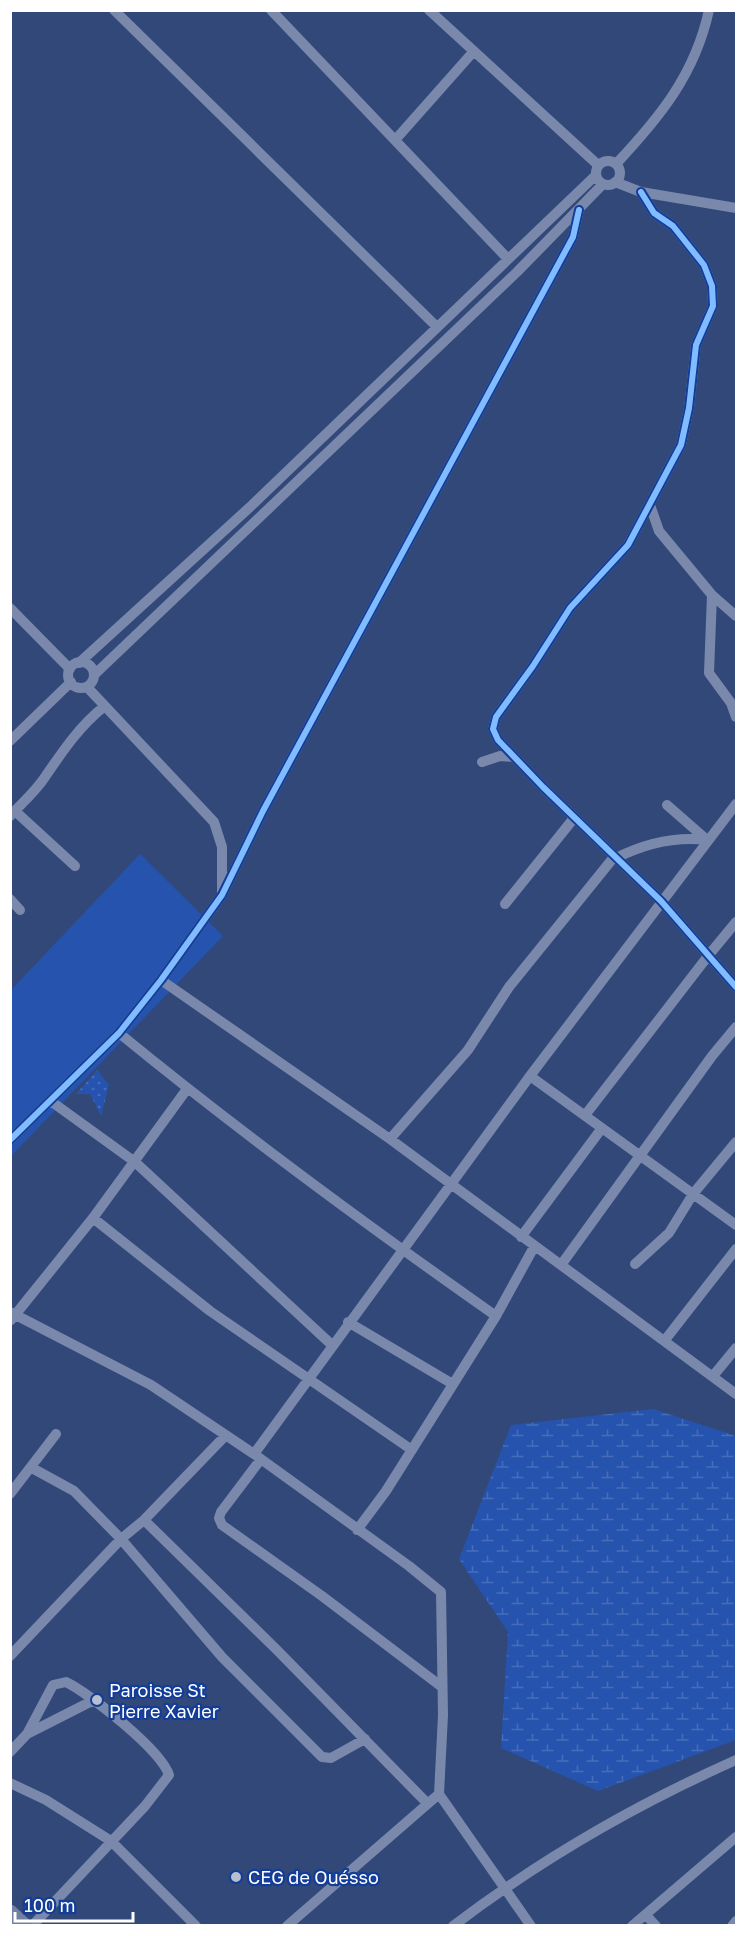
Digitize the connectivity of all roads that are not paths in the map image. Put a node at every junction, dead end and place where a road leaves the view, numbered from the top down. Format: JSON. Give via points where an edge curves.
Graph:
{"nodes":[{"id":1,"x":114,"y":10,"type":"edge"},
{"id":2,"x":271,"y":10,"type":"edge"},
{"id":3,"x":429,"y":10,"type":"edge"},
{"id":4,"x":709,"y":10,"type":"edge"},
{"id":5,"x":474,"y":51,"type":"junction"},
{"id":6,"x":396,"y":139,"type":"junction"},
{"id":7,"x":616,"y":164,"type":"junction"},
{"id":8,"x":597,"y":170,"type":"junction"},
{"id":9,"x":615,"y":182,"type":"junction"},
{"id":10,"x":603,"y":184,"type":"junction"},
{"id":11,"x":641,"y":192,"type":"junction"},
{"id":12,"x":736,"y":208,"type":"edge"},
{"id":13,"x":579,"y":210,"type":"junction"},
{"id":14,"x":508,"y":259,"type":"junction"},
{"id":15,"x":437,"y":327,"type":"junction"},
{"id":16,"x":651,"y":505,"type":"junction"},
{"id":17,"x":712,"y":595,"type":"junction"},
{"id":18,"x":10,"y":608,"type":"edge"},
{"id":19,"x":736,"y":616,"type":"edge"},
{"id":20,"x":75,"y":666,"type":"junction"},
{"id":21,"x":94,"y":675,"type":"junction"},
{"id":22,"x":71,"y":682,"type":"junction"},
{"id":23,"x":87,"y":687,"type":"junction"},
{"id":24,"x":105,"y":706,"type":"junction"},
{"id":25,"x":736,"y":717,"type":"edge"},
{"id":26,"x":10,"y":741,"type":"edge"},
{"id":27,"x":514,"y":757,"type":"junction"},
{"id":28,"x":482,"y":762,"type":"dead end"},
{"id":29,"x":736,"y":804,"type":"edge"},
{"id":30,"x":667,"y":805,"type":"dead end"},
{"id":31,"x":13,"y":813,"type":"edge"},
{"id":32,"x":574,"y":818,"type":"junction"},
{"id":33,"x":707,"y":840,"type":"junction"},
{"id":34,"x":615,"y":858,"type":"junction"},
{"id":35,"x":75,"y":866,"type":"dead end"},
{"id":36,"x":222,"y":895,"type":"junction"},
{"id":37,"x":10,"y":899,"type":"edge"},
{"id":38,"x":661,"y":901,"type":"junction"},
{"id":39,"x":505,"y":904,"type":"dead end"},
{"id":40,"x":20,"y":910,"type":"dead end"},
{"id":41,"x":736,"y":922,"type":"edge"},
{"id":42,"x":708,"y":956,"type":"junction"},
{"id":43,"x":161,"y":980,"type":"junction"},
{"id":44,"x":736,"y":987,"type":"edge"},
{"id":45,"x":736,"y":1027,"type":"edge"},
{"id":46,"x":119,"y":1034,"type":"junction"},
{"id":47,"x":530,"y":1076,"type":"junction"},
{"id":48,"x":187,"y":1089,"type":"junction"},
{"id":49,"x":52,"y":1102,"type":"junction"},
{"id":50,"x":586,"y":1114,"type":"junction"},
{"id":51,"x":602,"y":1128,"type":"junction"},
{"id":52,"x":390,"y":1139,"type":"junction"},
{"id":53,"x":10,"y":1140,"type":"edge"},
{"id":54,"x":736,"y":1142,"type":"edge"},
{"id":55,"x":640,"y":1156,"type":"junction"},
{"id":56,"x":135,"y":1162,"type":"junction"},
{"id":57,"x":451,"y":1186,"type":"junction"},
{"id":58,"x":693,"y":1194,"type":"junction"},
{"id":59,"x":93,"y":1218,"type":"junction"},
{"id":60,"x":736,"y":1225,"type":"edge"},
{"id":61,"x":521,"y":1237,"type":"junction"},
{"id":62,"x":534,"y":1247,"type":"junction"},
{"id":63,"x":736,"y":1249,"type":"edge"},
{"id":64,"x":402,"y":1250,"type":"junction"},
{"id":65,"x":635,"y":1264,"type":"dead end"},
{"id":66,"x":561,"y":1265,"type":"junction"},
{"id":67,"x":12,"y":1315,"type":"edge"},
{"id":68,"x":496,"y":1316,"type":"junction"},
{"id":69,"x":348,"y":1323,"type":"junction"},
{"id":70,"x":665,"y":1340,"type":"junction"},
{"id":71,"x":333,"y":1346,"type":"junction"},
{"id":72,"x":736,"y":1348,"type":"edge"},
{"id":73,"x":713,"y":1376,"type":"junction"},
{"id":74,"x":308,"y":1380,"type":"junction"},
{"id":75,"x":451,"y":1383,"type":"junction"},
{"id":76,"x":736,"y":1394,"type":"edge"},
{"id":77,"x":56,"y":1434,"type":"dead end"},
{"id":78,"x":225,"y":1436,"type":"junction"},
{"id":79,"x":412,"y":1450,"type":"junction"},
{"id":80,"x":257,"y":1456,"type":"junction"},
{"id":81,"x":32,"y":1468,"type":"junction"},
{"id":82,"x":10,"y":1494,"type":"edge"},
{"id":83,"x":144,"y":1520,"type":"junction"},
{"id":84,"x":357,"y":1530,"type":"junction"},
{"id":85,"x":121,"y":1539,"type":"junction"},
{"id":86,"x":10,"y":1656,"type":"edge"},
{"id":87,"x":442,"y":1687,"type":"junction"},
{"id":88,"x":92,"y":1701,"type":"junction"},
{"id":89,"x":27,"y":1734,"type":"junction"},
{"id":90,"x":365,"y":1739,"type":"junction"},
{"id":91,"x":10,"y":1752,"type":"edge"},
{"id":92,"x":736,"y":1760,"type":"edge"},
{"id":93,"x":10,"y":1783,"type":"edge"},
{"id":94,"x":439,"y":1794,"type":"junction"},
{"id":95,"x":427,"y":1803,"type":"junction"},
{"id":96,"x":736,"y":1837,"type":"edge"},
{"id":97,"x":111,"y":1841,"type":"junction"},
{"id":98,"x":505,"y":1887,"type":"junction"},
{"id":99,"x":10,"y":1912,"type":"edge"},
{"id":100,"x":646,"y":1915,"type":"junction"},
{"id":101,"x":736,"y":1921,"type":"edge"},
{"id":102,"x":25,"y":1926,"type":"edge"},
{"id":103,"x":32,"y":1926,"type":"edge"},
{"id":104,"x":196,"y":1926,"type":"edge"},
{"id":105,"x":287,"y":1926,"type":"edge"},
{"id":106,"x":453,"y":1926,"type":"edge"},
{"id":107,"x":531,"y":1926,"type":"edge"},
{"id":108,"x":632,"y":1926,"type":"edge"},
{"id":109,"x":656,"y":1926,"type":"edge"},
{"id":110,"x":732,"y":1926,"type":"edge"}],
"edges":[{"from":1,"to":15,"type":"street"},
{"from":2,"to":6,"type":"street"},
{"from":3,"to":5,"type":"street"},
{"from":4,"to":7,"type":"street","via":[[688,66],[665,110]]},
{"from":5,"to":6,"type":"street"},
{"from":5,"to":8,"type":"street"},
{"from":6,"to":14,"type":"street"},
{"from":7,"to":8,"type":"street","via":[[607,160]]},
{"from":7,"to":9,"type":"street","via":[[620,171]]},
{"from":8,"to":10,"type":"street"},
{"from":8,"to":14,"type":"street"},
{"from":9,"to":10,"type":"street"},
{"from":9,"to":11,"type":"street"},
{"from":10,"to":13,"type":"street"},
{"from":11,"to":12,"type":"street"},
{"from":11,"to":16,"type":"street","via":[[654,213],[673,226],[704,265],[714,296],[696,345],[681,445]]},
{"from":13,"to":21,"type":"street"},
{"from":13,"to":36,"type":"street","via":[[573,237],[297,748]]},
{"from":14,"to":15,"type":"street"},
{"from":15,"to":20,"type":"street","via":[[250,507]]},
{"from":16,"to":17,"type":"street","via":[[659,531]]},
{"from":16,"to":27,"type":"street","via":[[628,545],[570,608],[496,717],[495,735]]},
{"from":17,"to":19,"type":"street"},
{"from":17,"to":25,"type":"street","via":[[709,673],[731,703]]},
{"from":18,"to":20,"type":"street"},
{"from":20,"to":21,"type":"street","via":[[90,665]]},
{"from":20,"to":22,"type":"street"},
{"from":21,"to":23,"type":"street"},
{"from":22,"to":23,"type":"street"},
{"from":22,"to":26,"type":"street"},
{"from":23,"to":24,"type":"street"},
{"from":24,"to":31,"type":"street","via":[[95,713]]},
{"from":24,"to":36,"type":"street","via":[[214,822],[222,847]]},
{"from":27,"to":28,"type":"street","via":[[500,756]]},
{"from":27,"to":32,"type":"street"},
{"from":29,"to":33,"type":"street"},
{"from":30,"to":33,"type":"street"},
{"from":31,"to":35,"type":"street"},
{"from":32,"to":34,"type":"street"},
{"from":32,"to":39,"type":"street"},
{"from":33,"to":34,"type":"street","via":[[641,845]]},
{"from":33,"to":38,"type":"street"},
{"from":34,"to":38,"type":"street"},
{"from":34,"to":52,"type":"street","via":[[509,987],[468,1050]]},
{"from":36,"to":43,"type":"street"},
{"from":37,"to":40,"type":"street"},
{"from":38,"to":42,"type":"street"},
{"from":38,"to":47,"type":"street"},
{"from":41,"to":42,"type":"street"},
{"from":42,"to":44,"type":"street"},
{"from":42,"to":50,"type":"street"},
{"from":43,"to":46,"type":"street"},
{"from":43,"to":52,"type":"street"},
{"from":45,"to":55,"type":"street"},
{"from":46,"to":48,"type":"street"},
{"from":46,"to":49,"type":"street"},
{"from":47,"to":50,"type":"street"},
{"from":47,"to":57,"type":"street"},
{"from":48,"to":56,"type":"street"},
{"from":48,"to":64,"type":"street"},
{"from":49,"to":53,"type":"street"},
{"from":49,"to":56,"type":"street"},
{"from":50,"to":51,"type":"street"},
{"from":51,"to":55,"type":"street"},
{"from":51,"to":61,"type":"street"},
{"from":52,"to":57,"type":"street"},
{"from":54,"to":58,"type":"street"},
{"from":55,"to":58,"type":"street"},
{"from":55,"to":66,"type":"street"},
{"from":56,"to":59,"type":"street"},
{"from":56,"to":71,"type":"street"},
{"from":57,"to":61,"type":"street"},
{"from":57,"to":64,"type":"street"},
{"from":58,"to":60,"type":"street"},
{"from":58,"to":65,"type":"street","via":[[669,1233]]},
{"from":59,"to":67,"type":"street"},
{"from":59,"to":74,"type":"street","via":[[210,1311]]},
{"from":61,"to":62,"type":"street"},
{"from":62,"to":66,"type":"street"},
{"from":62,"to":68,"type":"street"},
{"from":63,"to":70,"type":"street"},
{"from":64,"to":68,"type":"street"},
{"from":64,"to":69,"type":"street"},
{"from":66,"to":70,"type":"street"},
{"from":67,"to":78,"type":"street","via":[[151,1385]]},
{"from":68,"to":75,"type":"street"},
{"from":69,"to":71,"type":"street"},
{"from":69,"to":75,"type":"street"},
{"from":70,"to":73,"type":"street"},
{"from":71,"to":74,"type":"street"},
{"from":72,"to":73,"type":"street"},
{"from":73,"to":76,"type":"street"},
{"from":74,"to":79,"type":"street"},
{"from":74,"to":80,"type":"street"},
{"from":75,"to":79,"type":"street"},
{"from":77,"to":81,"type":"street"},
{"from":78,"to":80,"type":"street"},
{"from":78,"to":83,"type":"street"},
{"from":79,"to":84,"type":"street"},
{"from":80,"to":84,"type":"street"},
{"from":80,"to":87,"type":"street","via":[[221,1512],[222,1525]]},
{"from":81,"to":82,"type":"street"},
{"from":81,"to":85,"type":"street","via":[[74,1491]]},
{"from":83,"to":85,"type":"street"},
{"from":83,"to":90,"type":"street"},
{"from":84,"to":87,"type":"street","via":[[441,1592]]},
{"from":85,"to":86,"type":"street"},
{"from":85,"to":90,"type":"street","via":[[222,1657],[322,1757],[331,1758]]},
{"from":87,"to":94,"type":"street"},
{"from":88,"to":89,"type":"street"},
{"from":88,"to":89,"type":"street","via":[[66,1682],[54,1684]]},
{"from":88,"to":97,"type":"street","via":[[106,1707],[126,1726],[169,1775]]},
{"from":89,"to":91,"type":"street"},
{"from":90,"to":95,"type":"street"},
{"from":92,"to":98,"type":"street","via":[[664,1792]]},
{"from":93,"to":97,"type":"street","via":[[46,1800]]},
{"from":94,"to":95,"type":"street"},
{"from":94,"to":98,"type":"street"},
{"from":95,"to":105,"type":"street"},
{"from":96,"to":100,"type":"street"},
{"from":97,"to":103,"type":"street"},
{"from":97,"to":104,"type":"street"},
{"from":98,"to":106,"type":"street"},
{"from":98,"to":107,"type":"street"},
{"from":99,"to":102,"type":"highway"},
{"from":100,"to":108,"type":"street"},
{"from":100,"to":109,"type":"street"},
{"from":101,"to":110,"type":"street"}]}
